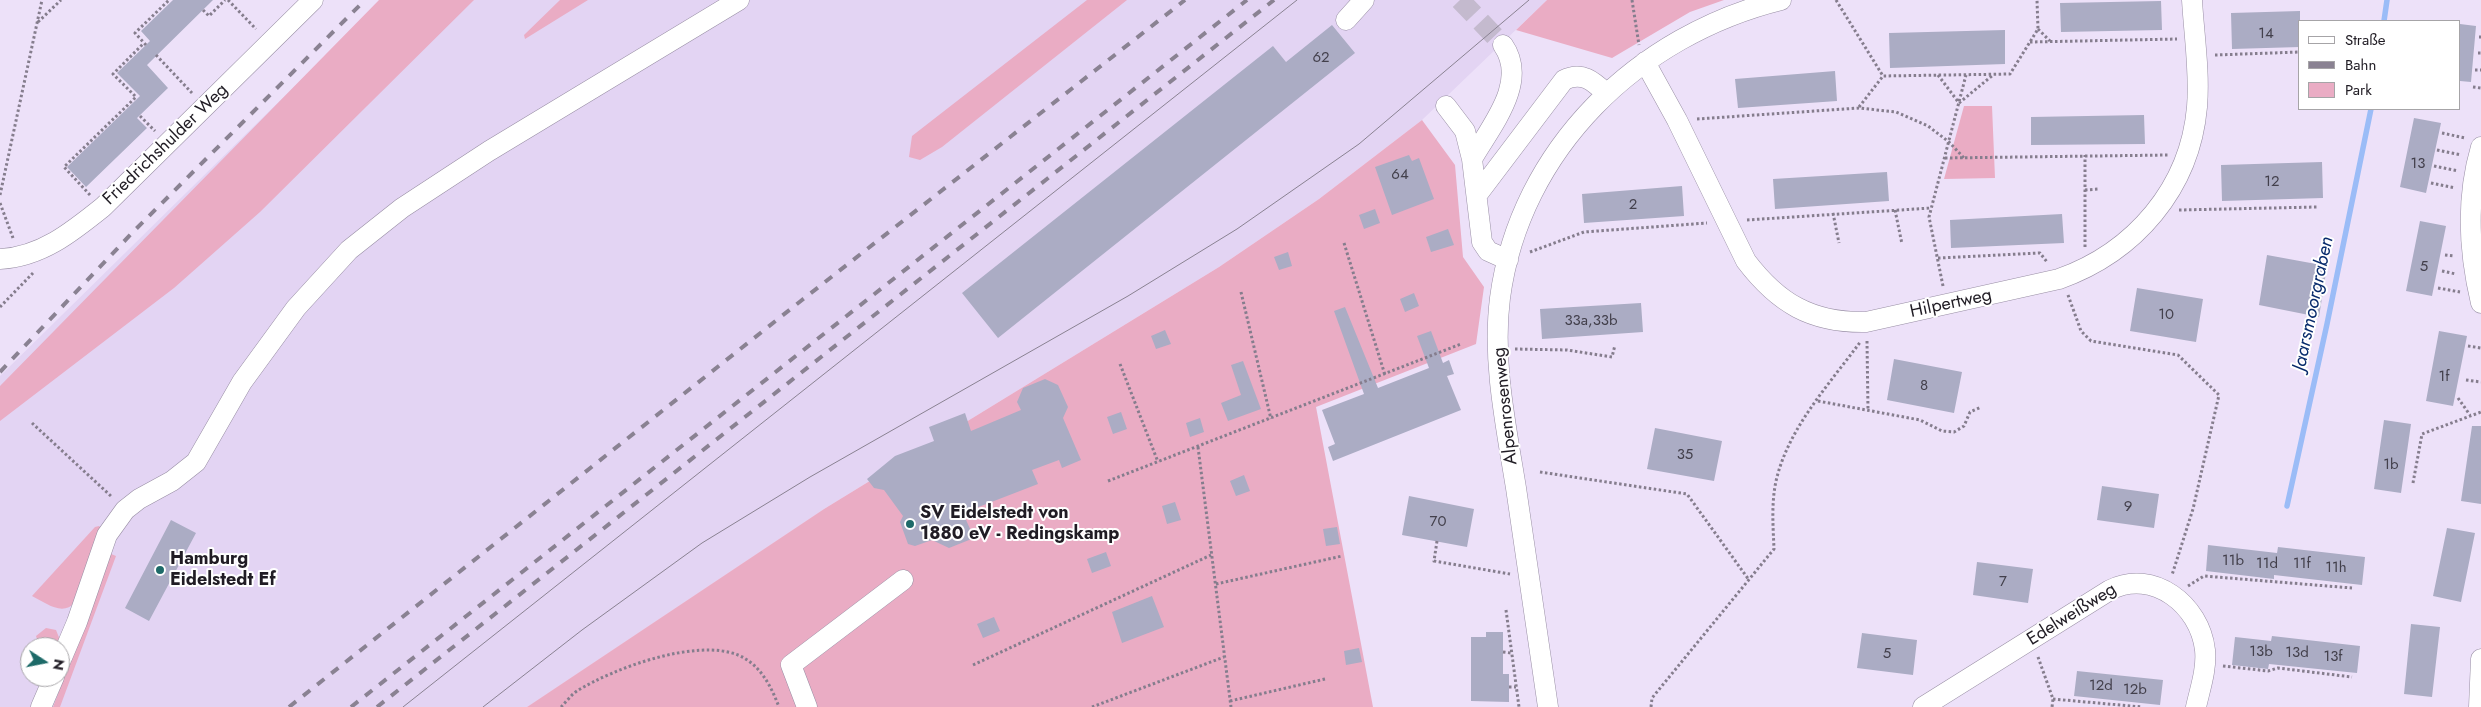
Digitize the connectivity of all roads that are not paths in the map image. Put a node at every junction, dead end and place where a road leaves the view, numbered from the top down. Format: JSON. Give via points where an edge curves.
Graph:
{"nodes":[{"id":1,"x":313,"y":0,"type":"edge"},
{"id":2,"x":739,"y":0,"type":"edge"},
{"id":3,"x":1364,"y":0,"type":"edge"},
{"id":4,"x":1781,"y":0,"type":"edge"},
{"id":5,"x":2192,"y":0,"type":"edge"},
{"id":6,"x":1346,"y":20,"type":"dead end"},
{"id":7,"x":1504,"y":45,"type":"tunnel mouth"},
{"id":8,"x":1642,"y":55,"type":"junction"},
{"id":9,"x":1606,"y":93,"type":"junction"},
{"id":10,"x":1446,"y":106,"type":"dead end"},
{"id":11,"x":2474,"y":148,"type":"edge"},
{"id":12,"x":1472,"y":159,"type":"junction"},
{"id":13,"x":1477,"y":195,"type":"junction"},
{"id":14,"x":1515,"y":257,"type":"junction"},
{"id":15,"x":0,"y":259,"type":"edge"},
{"id":16,"x":2481,"y":303,"type":"edge"},
{"id":17,"x":903,"y":580,"type":"dead end"},
{"id":18,"x":70,"y":637,"type":"edge"},
{"id":19,"x":2481,"y":659,"type":"edge"},
{"id":20,"x":50,"y":687,"type":"edge"},
{"id":21,"x":41,"y":707,"type":"edge"},
{"id":22,"x":807,"y":707,"type":"edge"},
{"id":23,"x":1548,"y":707,"type":"edge"},
{"id":24,"x":1924,"y":707,"type":"edge"},
{"id":25,"x":2196,"y":707,"type":"edge"},
{"id":26,"x":2479,"y":707,"type":"edge"}],
"edges":[{"from":1,"to":15,"type":"street","name":"Friedrichshulder Weg","via":[[81,226],[41,250]]},
{"from":2,"to":18,"type":"street","via":[[489,151],[402,208],[349,250],[296,308],[242,382],[196,462],[125,510],[107,535]]},
{"from":3,"to":6,"type":"street"},
{"from":4,"to":8,"type":"street","name":"Alpenrosenweg","via":[[1707,24]]},
{"from":5,"to":8,"type":"street","name":"Hilpertweg","via":[[2197,105],[2186,156],[2172,187],[2147,221],[2106,258],[2085,270],[2059,279],[1866,322],[1836,320],[1799,310],[1769,288],[1746,261]]},
{"from":7,"to":12,"type":"street","via":[[1513,67],[1510,91]]},
{"from":8,"to":9,"type":"street","name":"Alpenrosenweg"},
{"from":9,"to":13,"type":"street","via":[[1588,79],[1572,76],[1564,80]]},
{"from":9,"to":14,"type":"street","name":"Alpenrosenweg","via":[[1556,152],[1536,188]]},
{"from":10,"to":12,"type":"street","via":[[1465,132]]},
{"from":11,"to":16,"type":"street","via":[[2471,232]]},
{"from":12,"to":13,"type":"street"},
{"from":13,"to":14,"type":"street","via":[[1482,242],[1488,251]]},
{"from":14,"to":23,"type":"street","name":"Alpenrosenweg","via":[[1500,298],[1502,398]]},
{"from":17,"to":22,"type":"street","via":[[791,665]]},
{"from":19,"to":26,"type":"street"},
{"from":20,"to":21,"type":"street"},
{"from":24,"to":25,"type":"street","name":"Edelweißweg","via":[[2110,590],[2132,582],[2142,582],[2166,591],[2189,612],[2197,625],[2205,649],[2205,662]]}]}
